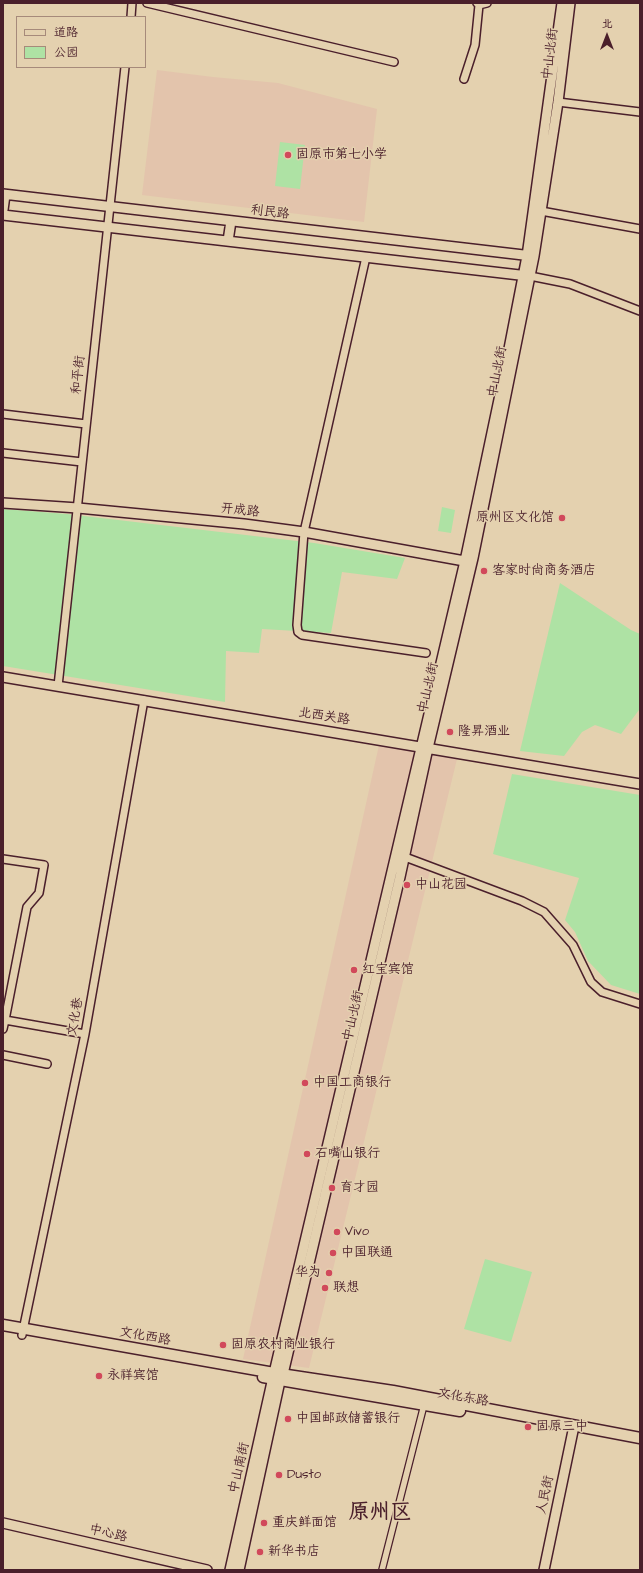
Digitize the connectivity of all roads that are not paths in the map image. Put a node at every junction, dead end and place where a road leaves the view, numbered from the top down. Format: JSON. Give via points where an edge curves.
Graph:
{"nodes":[{"id":1,"x":132,"y":3,"type":"edge"},
{"id":2,"x":147,"y":3,"type":"edge"},
{"id":3,"x":487,"y":3,"type":"edge"},
{"id":4,"x":562,"y":3,"type":"edge"},
{"id":5,"x":570,"y":3,"type":"edge"},
{"id":6,"x":478,"y":4,"type":"edge"},
{"id":7,"x":130,"y":16,"type":"edge"},
{"id":8,"x":394,"y":62,"type":"dead end"},
{"id":9,"x":125,"y":68,"type":"edge"},
{"id":10,"x":464,"y":79,"type":"dead end"},
{"id":11,"x":558,"y":102,"type":"junction"},
{"id":12,"x":640,"y":112,"type":"edge"},
{"id":13,"x":4,"y":194,"type":"edge"},
{"id":14,"x":110,"y":207,"type":"junction"},
{"id":15,"x":3,"y":210,"type":"edge"},
{"id":16,"x":541,"y":211,"type":"junction"},
{"id":17,"x":3,"y":215,"type":"edge"},
{"id":18,"x":230,"y":221,"type":"junction"},
{"id":19,"x":108,"y":227,"type":"junction"},
{"id":20,"x":640,"y":229,"type":"edge"},
{"id":21,"x":228,"y":241,"type":"junction"},
{"id":22,"x":530,"y":256,"type":"junction"},
{"id":23,"x":366,"y":257,"type":"junction"},
{"id":24,"x":526,"y":276,"type":"junction"},
{"id":25,"x":640,"y":311,"type":"edge"},
{"id":26,"x":3,"y":414,"type":"edge"},
{"id":27,"x":86,"y":424,"type":"junction"},
{"id":28,"x":3,"y":452,"type":"edge"},
{"id":29,"x":82,"y":462,"type":"junction"},
{"id":30,"x":3,"y":503,"type":"edge"},
{"id":31,"x":78,"y":508,"type":"junction"},
{"id":32,"x":304,"y":532,"type":"junction"},
{"id":33,"x":468,"y":561,"type":"junction"},
{"id":34,"x":426,"y":653,"type":"dead end"},
{"id":35,"x":3,"y":677,"type":"edge"},
{"id":36,"x":58,"y":686,"type":"junction"},
{"id":37,"x":144,"y":700,"type":"junction"},
{"id":38,"x":425,"y":748,"type":"junction"},
{"id":39,"x":640,"y":784,"type":"edge"},
{"id":40,"x":405,"y":857,"type":"junction"},
{"id":41,"x":3,"y":859,"type":"edge"},
{"id":42,"x":640,"y":1004,"type":"edge"},
{"id":43,"x":5,"y":1020,"type":"junction"},
{"id":44,"x":3,"y":1029,"type":"edge"},
{"id":45,"x":85,"y":1034,"type":"junction"},
{"id":46,"x":3,"y":1055,"type":"edge"},
{"id":47,"x":48,"y":1064,"type":"dead end"},
{"id":48,"x":3,"y":1325,"type":"edge"},
{"id":49,"x":3,"y":1332,"type":"edge"},
{"id":50,"x":22,"y":1332,"type":"junction"},
{"id":51,"x":278,"y":1377,"type":"junction"},
{"id":52,"x":424,"y":1405,"type":"junction"},
{"id":53,"x":573,"y":1428,"type":"junction"},
{"id":54,"x":640,"y":1438,"type":"edge"},
{"id":55,"x":640,"y":1444,"type":"edge"},
{"id":56,"x":3,"y":1523,"type":"edge"},
{"id":57,"x":207,"y":1570,"type":"edge"},
{"id":58,"x":230,"y":1570,"type":"edge"},
{"id":59,"x":239,"y":1570,"type":"edge"},
{"id":60,"x":382,"y":1570,"type":"edge"},
{"id":61,"x":544,"y":1570,"type":"edge"}],
"edges":[{"from":1,"to":7,"type":"street"},
{"from":2,"to":8,"type":"street"},
{"from":3,"to":6,"type":"street"},
{"from":4,"to":22,"type":"street","name":"中山北街"},
{"from":5,"to":11,"type":"street","name":"中山北街"},
{"from":6,"to":10,"type":"street","via":[[475,45]]},
{"from":9,"to":14,"type":"street","name":"和平街"},
{"from":11,"to":12,"type":"street"},
{"from":11,"to":16,"type":"street","name":"中山北街"},
{"from":13,"to":14,"type":"street","name":"利民路"},
{"from":13,"to":15,"type":"street"},
{"from":14,"to":18,"type":"street","name":"利民路"},
{"from":14,"to":19,"type":"street","name":"和平街"},
{"from":16,"to":20,"type":"street"},
{"from":16,"to":22,"type":"street","name":"中山北街"},
{"from":17,"to":19,"type":"street"},
{"from":18,"to":21,"type":"street"},
{"from":18,"to":22,"type":"street","name":"利民路"},
{"from":19,"to":21,"type":"street"},
{"from":19,"to":27,"type":"street","name":"和平街"},
{"from":21,"to":23,"type":"street"},
{"from":22,"to":24,"type":"street","name":"中山北街"},
{"from":23,"to":24,"type":"street"},
{"from":23,"to":32,"type":"street"},
{"from":24,"to":25,"type":"street","via":[[570,284]]},
{"from":24,"to":33,"type":"street","name":"中山北街"},
{"from":26,"to":27,"type":"street"},
{"from":27,"to":29,"type":"street","name":"和平街"},
{"from":28,"to":29,"type":"street"},
{"from":29,"to":31,"type":"street","name":"和平街"},
{"from":30,"to":31,"type":"street","name":"开成路"},
{"from":31,"to":32,"type":"street","name":"开成路"},
{"from":31,"to":36,"type":"street","name":"和平街"},
{"from":32,"to":33,"type":"street","name":"开成路"},
{"from":32,"to":34,"type":"street","via":[[298,632],[302,635]]},
{"from":33,"to":38,"type":"street","name":"中山北街"},
{"from":35,"to":36,"type":"street","name":"北西关路"},
{"from":36,"to":37,"type":"street","name":"北西关路"},
{"from":37,"to":38,"type":"street","name":"北西关路"},
{"from":37,"to":45,"type":"street","name":"文化巷"},
{"from":38,"to":39,"type":"street","name":"北西关路"},
{"from":38,"to":40,"type":"street","name":"中山北街"},
{"from":38,"to":51,"type":"street","name":"中山北街"},
{"from":40,"to":42,"type":"street","via":[[522,901],[544,912],[573,945],[591,982],[602,992]]},
{"from":40,"to":51,"type":"street","name":"中山北街"},
{"from":41,"to":43,"type":"street","via":[[44,865],[39,893],[27,907]]},
{"from":43,"to":44,"type":"street"},
{"from":43,"to":45,"type":"street"},
{"from":45,"to":50,"type":"street","name":"文化巷"},
{"from":46,"to":47,"type":"street"},
{"from":48,"to":50,"type":"main road","name":"文化西路"},
{"from":49,"to":50,"type":"main road","name":"文化西路"},
{"from":50,"to":51,"type":"main road","name":"文化西路"},
{"from":51,"to":52,"type":"main road","name":"文化东路"},
{"from":51,"to":53,"type":"main road","name":"文化东路","via":[[393,1391]]},
{"from":51,"to":58,"type":"street","name":"中山南街"},
{"from":51,"to":59,"type":"street","name":"中山南街"},
{"from":52,"to":53,"type":"main road","name":"文化东路"},
{"from":52,"to":60,"type":"street"},
{"from":53,"to":54,"type":"main road","name":"文化东路"},
{"from":53,"to":55,"type":"main road","name":"文化东路"},
{"from":53,"to":61,"type":"street","name":"人民街"},
{"from":56,"to":57,"type":"street","name":"中心路"}]}
